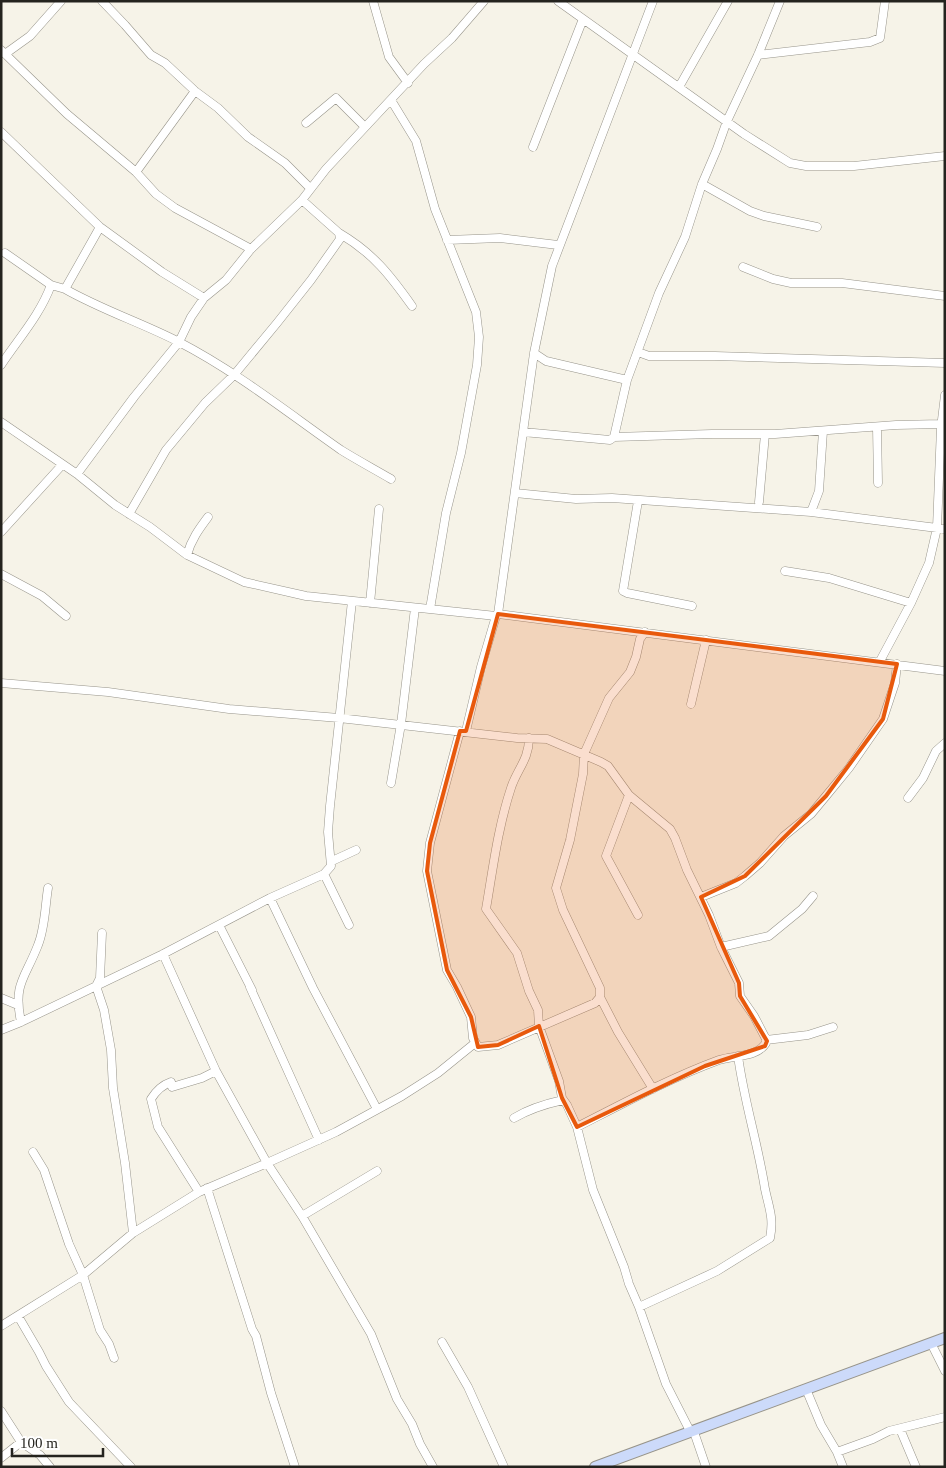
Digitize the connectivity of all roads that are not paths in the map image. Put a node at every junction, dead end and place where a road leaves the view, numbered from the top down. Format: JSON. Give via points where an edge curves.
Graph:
{"nodes":[{"id":1,"x":61,"y":1,"type":"edge"},
{"id":2,"x":102,"y":1,"type":"edge"},
{"id":3,"x":373,"y":1,"type":"edge"},
{"id":4,"x":484,"y":1,"type":"edge"},
{"id":5,"x":558,"y":1,"type":"edge"},
{"id":6,"x":653,"y":1,"type":"edge"},
{"id":7,"x":728,"y":1,"type":"edge"},
{"id":8,"x":780,"y":1,"type":"edge"},
{"id":9,"x":885,"y":1,"type":"edge"},
{"id":10,"x":583,"y":19,"type":"junction"},
{"id":11,"x":3,"y":52,"type":"edge"},
{"id":12,"x":634,"y":54,"type":"junction"},
{"id":13,"x":758,"y":55,"type":"junction"},
{"id":14,"x":408,"y":83,"type":"junction"},
{"id":15,"x":679,"y":86,"type":"junction"},
{"id":16,"x":195,"y":91,"type":"junction"},
{"id":17,"x":391,"y":100,"type":"junction"},
{"id":18,"x":727,"y":121,"type":"junction"},
{"id":19,"x":306,"y":123,"type":"dead end"},
{"id":20,"x":365,"y":127,"type":"junction"},
{"id":21,"x":1,"y":132,"type":"edge"},
{"id":22,"x":533,"y":147,"type":"dead end"},
{"id":23,"x":945,"y":156,"type":"edge"},
{"id":24,"x":136,"y":172,"type":"junction"},
{"id":25,"x":702,"y":184,"type":"junction"},
{"id":26,"x":310,"y":188,"type":"junction"},
{"id":27,"x":302,"y":200,"type":"junction"},
{"id":28,"x":817,"y":227,"type":"dead end"},
{"id":29,"x":100,"y":228,"type":"junction"},
{"id":30,"x":340,"y":233,"type":"junction"},
{"id":31,"x":447,"y":240,"type":"junction"},
{"id":32,"x":558,"y":245,"type":"junction"},
{"id":33,"x":251,"y":249,"type":"junction"},
{"id":34,"x":5,"y":253,"type":"dead end"},
{"id":35,"x":743,"y":267,"type":"dead end"},
{"id":36,"x":51,"y":285,"type":"junction"},
{"id":37,"x":65,"y":288,"type":"junction"},
{"id":38,"x":945,"y":296,"type":"edge"},
{"id":39,"x":204,"y":298,"type":"junction"},
{"id":40,"x":412,"y":306,"type":"dead end"},
{"id":41,"x":179,"y":342,"type":"junction"},
{"id":42,"x":638,"y":352,"type":"junction"},
{"id":43,"x":534,"y":353,"type":"junction"},
{"id":44,"x":945,"y":363,"type":"edge"},
{"id":45,"x":1,"y":365,"type":"edge"},
{"id":46,"x":234,"y":375,"type":"junction"},
{"id":47,"x":627,"y":380,"type":"junction"},
{"id":48,"x":945,"y":395,"type":"edge"},
{"id":49,"x":1,"y":422,"type":"edge"},
{"id":50,"x":941,"y":424,"type":"junction"},
{"id":51,"x":877,"y":427,"type":"junction"},
{"id":52,"x":823,"y":431,"type":"junction"},
{"id":53,"x":523,"y":432,"type":"junction"},
{"id":54,"x":765,"y":434,"type":"junction"},
{"id":55,"x":614,"y":438,"type":"junction"},
{"id":56,"x":942,"y":464,"type":"edge"},
{"id":57,"x":62,"y":465,"type":"junction"},
{"id":58,"x":77,"y":474,"type":"junction"},
{"id":59,"x":391,"y":479,"type":"dead end"},
{"id":60,"x":878,"y":483,"type":"dead end"},
{"id":61,"x":515,"y":493,"type":"junction"},
{"id":62,"x":638,"y":501,"type":"junction"},
{"id":63,"x":759,"y":502,"type":"dead end"},
{"id":64,"x":379,"y":509,"type":"dead end"},
{"id":65,"x":811,"y":512,"type":"junction"},
{"id":66,"x":128,"y":514,"type":"junction"},
{"id":67,"x":208,"y":517,"type":"dead end"},
{"id":68,"x":941,"y":529,"type":"edge"},
{"id":69,"x":1,"y":532,"type":"edge"},
{"id":70,"x":187,"y":555,"type":"junction"},
{"id":71,"x":786,"y":571,"type":"dead end"},
{"id":72,"x":1,"y":574,"type":"edge"},
{"id":73,"x":352,"y":601,"type":"junction"},
{"id":74,"x":370,"y":603,"type":"junction"},
{"id":75,"x":911,"y":604,"type":"junction"},
{"id":76,"x":692,"y":606,"type":"dead end"},
{"id":77,"x":415,"y":608,"type":"junction"},
{"id":78,"x":430,"y":609,"type":"junction"},
{"id":79,"x":497,"y":615,"type":"junction"},
{"id":80,"x":66,"y":616,"type":"dead end"},
{"id":81,"x":645,"y":632,"type":"junction"},
{"id":82,"x":706,"y":640,"type":"junction"},
{"id":83,"x":880,"y":661,"type":"junction"},
{"id":84,"x":897,"y":664,"type":"junction"},
{"id":85,"x":945,"y":670,"type":"edge"},
{"id":86,"x":1,"y":682,"type":"edge"},
{"id":87,"x":691,"y":704,"type":"dead end"},
{"id":88,"x":339,"y":718,"type":"junction"},
{"id":89,"x":401,"y":724,"type":"junction"},
{"id":90,"x":463,"y":731,"type":"junction"},
{"id":91,"x":529,"y":738,"type":"junction"},
{"id":92,"x":945,"y":743,"type":"edge"},
{"id":93,"x":584,"y":754,"type":"junction"},
{"id":94,"x":391,"y":783,"type":"dead end"},
{"id":95,"x":629,"y":795,"type":"junction"},
{"id":96,"x":908,"y":798,"type":"dead end"},
{"id":97,"x":356,"y":850,"type":"dead end"},
{"id":98,"x":332,"y":862,"type":"junction"},
{"id":99,"x":324,"y":874,"type":"junction"},
{"id":100,"x":48,"y":888,"type":"dead end"},
{"id":101,"x":813,"y":896,"type":"dead end"},
{"id":102,"x":701,"y":897,"type":"junction"},
{"id":103,"x":270,"y":898,"type":"junction"},
{"id":104,"x":638,"y":915,"type":"dead end"},
{"id":105,"x":219,"y":925,"type":"junction"},
{"id":106,"x":349,"y":925,"type":"dead end"},
{"id":107,"x":102,"y":933,"type":"dead end"},
{"id":108,"x":721,"y":947,"type":"junction"},
{"id":109,"x":163,"y":954,"type":"junction"},
{"id":110,"x":308,"y":984,"type":"dead end"},
{"id":111,"x":96,"y":986,"type":"junction"},
{"id":112,"x":250,"y":987,"type":"junction"},
{"id":113,"x":1,"y":998,"type":"edge"},
{"id":114,"x":600,"y":998,"type":"junction"},
{"id":115,"x":18,"y":1006,"type":"junction"},
{"id":116,"x":21,"y":1022,"type":"junction"},
{"id":117,"x":539,"y":1026,"type":"junction"},
{"id":118,"x":833,"y":1027,"type":"dead end"},
{"id":119,"x":1,"y":1030,"type":"edge"},
{"id":120,"x":272,"y":1032,"type":"dead end"},
{"id":121,"x":767,"y":1041,"type":"junction"},
{"id":122,"x":475,"y":1043,"type":"junction"},
{"id":123,"x":738,"y":1056,"type":"junction"},
{"id":124,"x":216,"y":1071,"type":"junction"},
{"id":125,"x":653,"y":1089,"type":"junction"},
{"id":126,"x":562,"y":1100,"type":"junction"},
{"id":127,"x":377,"y":1109,"type":"junction"},
{"id":128,"x":514,"y":1118,"type":"dead end"},
{"id":129,"x":577,"y":1127,"type":"junction"},
{"id":130,"x":319,"y":1140,"type":"junction"},
{"id":131,"x":33,"y":1152,"type":"dead end"},
{"id":132,"x":267,"y":1163,"type":"junction"},
{"id":133,"x":377,"y":1171,"type":"dead end"},
{"id":134,"x":207,"y":1188,"type":"junction"},
{"id":135,"x":199,"y":1192,"type":"junction"},
{"id":136,"x":302,"y":1216,"type":"junction"},
{"id":137,"x":133,"y":1233,"type":"junction"},
{"id":138,"x":83,"y":1275,"type":"junction"},
{"id":139,"x":639,"y":1307,"type":"junction"},
{"id":140,"x":18,"y":1316,"type":"junction"},
{"id":141,"x":1,"y":1326,"type":"edge"},
{"id":142,"x":945,"y":1338,"type":"edge"},
{"id":143,"x":442,"y":1342,"type":"dead end"},
{"id":144,"x":931,"y":1343,"type":"junction"},
{"id":145,"x":114,"y":1358,"type":"dead end"},
{"id":146,"x":945,"y":1371,"type":"edge"},
{"id":147,"x":806,"y":1389,"type":"junction"},
{"id":148,"x":1,"y":1411,"type":"edge"},
{"id":149,"x":945,"y":1417,"type":"edge"},
{"id":150,"x":900,"y":1429,"type":"junction"},
{"id":151,"x":690,"y":1431,"type":"junction"},
{"id":152,"x":21,"y":1442,"type":"junction"},
{"id":153,"x":837,"y":1452,"type":"junction"},
{"id":154,"x":1,"y":1458,"type":"edge"},
{"id":155,"x":50,"y":1467,"type":"edge"},
{"id":156,"x":131,"y":1467,"type":"edge"},
{"id":157,"x":295,"y":1467,"type":"edge"},
{"id":158,"x":433,"y":1467,"type":"edge"},
{"id":159,"x":504,"y":1467,"type":"edge"},
{"id":160,"x":594,"y":1467,"type":"edge"},
{"id":161,"x":706,"y":1467,"type":"edge"},
{"id":162,"x":843,"y":1467,"type":"edge"},
{"id":163,"x":916,"y":1467,"type":"edge"}],
"edges":[{"from":1,"to":11,"type":"street","via":[[30,36]]},
{"from":2,"to":16,"type":"street","via":[[151,55],[165,63]]},
{"from":3,"to":14,"type":"street","via":[[389,57]]},
{"from":4,"to":14,"type":"street"},
{"from":5,"to":10,"type":"street"},
{"from":6,"to":12,"type":"street"},
{"from":7,"to":15,"type":"street"},
{"from":8,"to":13,"type":"street"},
{"from":9,"to":13,"type":"street","via":[[880,38],[870,42]]},
{"from":10,"to":12,"type":"street"},
{"from":10,"to":22,"type":"street"},
{"from":11,"to":24,"type":"street","via":[[67,114]]},
{"from":12,"to":15,"type":"street"},
{"from":12,"to":32,"type":"street"},
{"from":13,"to":18,"type":"street"},
{"from":14,"to":17,"type":"street"},
{"from":15,"to":18,"type":"street"},
{"from":16,"to":24,"type":"street"},
{"from":16,"to":26,"type":"street","via":[[248,137],[285,163]]},
{"from":17,"to":20,"type":"street"},
{"from":17,"to":31,"type":"street","via":[[416,140]]},
{"from":18,"to":23,"type":"street","via":[[782,159],[806,166],[854,166]]},
{"from":18,"to":25,"type":"street"},
{"from":19,"to":20,"type":"street","via":[[336,98]]},
{"from":20,"to":26,"type":"street"},
{"from":21,"to":29,"type":"street"},
{"from":24,"to":33,"type":"street","via":[[156,194],[175,208]]},
{"from":25,"to":28,"type":"street","via":[[750,211]]},
{"from":25,"to":42,"type":"street","via":[[685,237],[659,293]]},
{"from":26,"to":27,"type":"street"},
{"from":27,"to":30,"type":"street"},
{"from":27,"to":33,"type":"street"},
{"from":29,"to":37,"type":"street"},
{"from":29,"to":39,"type":"street"},
{"from":30,"to":40,"type":"street","via":[[368,252],[391,276]]},
{"from":30,"to":46,"type":"street","via":[[340,239],[311,280]]},
{"from":31,"to":32,"type":"street","via":[[500,238]]},
{"from":31,"to":78,"type":"street","via":[[476,312],[479,338],[477,366],[446,513]]},
{"from":32,"to":43,"type":"street"},
{"from":33,"to":39,"type":"street","via":[[226,280]]},
{"from":34,"to":36,"type":"street"},
{"from":35,"to":38,"type":"street","via":[[791,283],[842,283]]},
{"from":36,"to":37,"type":"street"},
{"from":36,"to":45,"type":"street","via":[[35,319]]},
{"from":37,"to":41,"type":"street","via":[[90,303]]},
{"from":39,"to":41,"type":"street","via":[[190,317]]},
{"from":41,"to":46,"type":"street"},
{"from":41,"to":58,"type":"street"},
{"from":42,"to":44,"type":"street","via":[[649,356]]},
{"from":42,"to":47,"type":"street"},
{"from":43,"to":47,"type":"street","via":[[546,362]]},
{"from":43,"to":53,"type":"street"},
{"from":46,"to":59,"type":"street","via":[[341,449]]},
{"from":46,"to":66,"type":"street","via":[[205,403],[166,450]]},
{"from":47,"to":55,"type":"street"},
{"from":48,"to":50,"type":"street"},
{"from":49,"to":57,"type":"street"},
{"from":50,"to":51,"type":"street"},
{"from":50,"to":56,"type":"street"},
{"from":51,"to":52,"type":"street"},
{"from":51,"to":60,"type":"street"},
{"from":52,"to":54,"type":"street"},
{"from":52,"to":65,"type":"street","via":[[819,491]]},
{"from":53,"to":55,"type":"street"},
{"from":53,"to":61,"type":"street"},
{"from":54,"to":55,"type":"street"},
{"from":54,"to":63,"type":"street"},
{"from":56,"to":68,"type":"street"},
{"from":57,"to":58,"type":"street"},
{"from":57,"to":69,"type":"street"},
{"from":58,"to":66,"type":"street"},
{"from":61,"to":62,"type":"street"},
{"from":61,"to":79,"type":"street"},
{"from":62,"to":65,"type":"street"},
{"from":62,"to":76,"type":"street","via":[[623,591]]},
{"from":64,"to":74,"type":"street"},
{"from":65,"to":68,"type":"street"},
{"from":66,"to":70,"type":"street"},
{"from":67,"to":70,"type":"street","via":[[189,546]]},
{"from":68,"to":75,"type":"street"},
{"from":70,"to":73,"type":"street","via":[[244,582],[306,596]]},
{"from":71,"to":75,"type":"street","via":[[829,578]]},
{"from":72,"to":80,"type":"street","via":[[42,596]]},
{"from":73,"to":74,"type":"street"},
{"from":73,"to":88,"type":"street"},
{"from":74,"to":77,"type":"street"},
{"from":75,"to":83,"type":"street"},
{"from":77,"to":78,"type":"street"},
{"from":77,"to":89,"type":"street"},
{"from":78,"to":79,"type":"street"},
{"from":79,"to":81,"type":"street"},
{"from":79,"to":90,"type":"street"},
{"from":81,"to":82,"type":"street"},
{"from":81,"to":93,"type":"street","via":[[630,672],[609,698]]},
{"from":82,"to":83,"type":"street"},
{"from":82,"to":87,"type":"street"},
{"from":83,"to":84,"type":"street"},
{"from":84,"to":85,"type":"street"},
{"from":84,"to":102,"type":"street","via":[[895,683],[883,719],[811,814],[736,883]]},
{"from":86,"to":88,"type":"street","via":[[108,692],[229,709]]},
{"from":88,"to":89,"type":"street"},
{"from":88,"to":98,"type":"street","via":[[328,832]]},
{"from":89,"to":90,"type":"street"},
{"from":89,"to":94,"type":"street"},
{"from":90,"to":91,"type":"street"},
{"from":90,"to":122,"type":"street","via":[[430,843],[427,871],[443,956],[470,1017]]},
{"from":91,"to":93,"type":"street","via":[[547,739]]},
{"from":91,"to":117,"type":"street","via":[[527,755],[511,786],[486,909],[517,953],[538,1010]]},
{"from":92,"to":96,"type":"street","via":[[936,750],[923,778]]},
{"from":93,"to":95,"type":"street","via":[[608,766]]},
{"from":93,"to":114,"type":"street","via":[[570,840],[556,888],[566,917],[600,988]]},
{"from":95,"to":102,"type":"street","via":[[670,829]]},
{"from":95,"to":104,"type":"street","via":[[606,856]]},
{"from":97,"to":98,"type":"street"},
{"from":98,"to":99,"type":"street"},
{"from":99,"to":103,"type":"street"},
{"from":99,"to":106,"type":"street"},
{"from":100,"to":115,"type":"street","via":[[43,927],[21,980]]},
{"from":101,"to":108,"type":"street","via":[[769,936]]},
{"from":102,"to":108,"type":"street"},
{"from":103,"to":105,"type":"street"},
{"from":103,"to":110,"type":"street"},
{"from":103,"to":127,"type":"street"},
{"from":105,"to":109,"type":"street"},
{"from":105,"to":112,"type":"street"},
{"from":107,"to":111,"type":"street","via":[[100,978]]},
{"from":108,"to":121,"type":"street","via":[[739,983],[740,996]]},
{"from":109,"to":111,"type":"street"},
{"from":109,"to":124,"type":"street"},
{"from":111,"to":116,"type":"street"},
{"from":111,"to":137,"type":"street","via":[[111,1050],[113,1088]]},
{"from":112,"to":120,"type":"street"},
{"from":112,"to":130,"type":"street"},
{"from":113,"to":115,"type":"street"},
{"from":114,"to":117,"type":"street"},
{"from":114,"to":125,"type":"street"},
{"from":115,"to":116,"type":"street"},
{"from":116,"to":119,"type":"street"},
{"from":117,"to":122,"type":"street","via":[[498,1045],[478,1047]]},
{"from":117,"to":126,"type":"street","via":[[559,1081]]},
{"from":118,"to":121,"type":"street","via":[[808,1035]]},
{"from":121,"to":123,"type":"street","via":[[758,1051]]},
{"from":122,"to":127,"type":"street","via":[[438,1073]]},
{"from":123,"to":125,"type":"street","via":[[722,1059]]},
{"from":123,"to":139,"type":"street","via":[[773,1224],[770,1238],[716,1271]]},
{"from":124,"to":132,"type":"street"},
{"from":124,"to":135,"type":"street","via":[[202,1078],[165,1084],[151,1099],[158,1127]]},
{"from":125,"to":129,"type":"street"},
{"from":126,"to":128,"type":"street"},
{"from":126,"to":129,"type":"street"},
{"from":127,"to":130,"type":"street"},
{"from":129,"to":139,"type":"street","via":[[593,1190]]},
{"from":130,"to":132,"type":"street"},
{"from":131,"to":138,"type":"street","via":[[44,1170]]},
{"from":132,"to":134,"type":"street"},
{"from":132,"to":136,"type":"street"},
{"from":133,"to":136,"type":"street"},
{"from":134,"to":135,"type":"street"},
{"from":134,"to":157,"type":"street"},
{"from":135,"to":137,"type":"street"},
{"from":136,"to":158,"type":"street","via":[[371,1334],[397,1399]]},
{"from":137,"to":138,"type":"street"},
{"from":138,"to":140,"type":"street"},
{"from":138,"to":145,"type":"street","via":[[100,1330]]},
{"from":139,"to":151,"type":"street","via":[[666,1384]]},
{"from":140,"to":141,"type":"street"},
{"from":140,"to":156,"type":"street","via":[[69,1402]]},
{"from":142,"to":144,"type":"street"},
{"from":143,"to":159,"type":"street","via":[[468,1387]]},
{"from":144,"to":146,"type":"street"},
{"from":144,"to":147,"type":"street"},
{"from":147,"to":151,"type":"street"},
{"from":147,"to":153,"type":"street"},
{"from":148,"to":152,"type":"street"},
{"from":149,"to":150,"type":"street"},
{"from":150,"to":153,"type":"street"},
{"from":150,"to":163,"type":"street"},
{"from":151,"to":160,"type":"street"},
{"from":151,"to":161,"type":"street","via":[[694,1432]]},
{"from":152,"to":154,"type":"street"},
{"from":152,"to":155,"type":"street","via":[[40,1455]]},
{"from":153,"to":162,"type":"street"}]}
